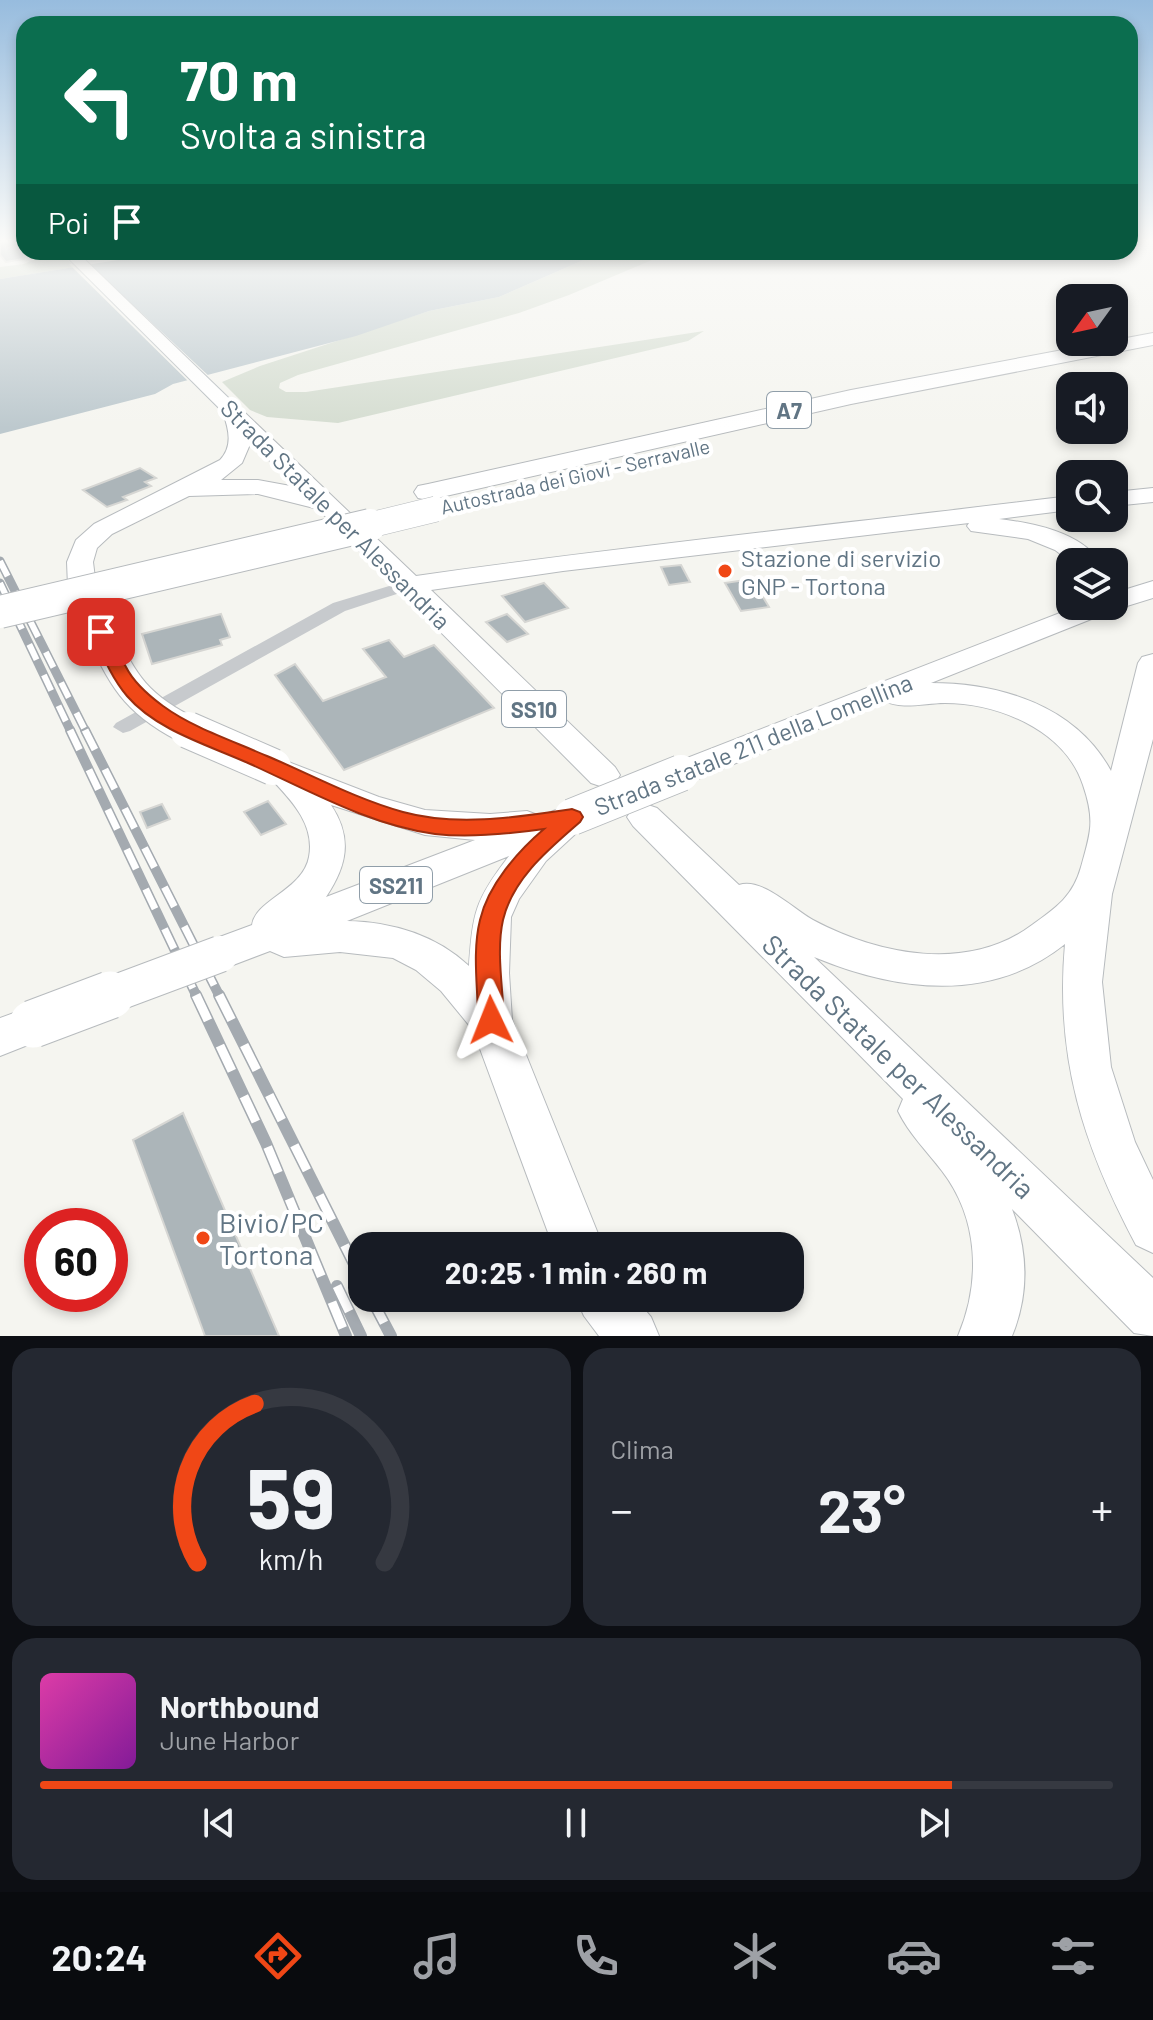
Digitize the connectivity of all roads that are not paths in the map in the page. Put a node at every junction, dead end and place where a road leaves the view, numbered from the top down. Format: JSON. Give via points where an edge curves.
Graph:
{"nodes":[{"id":1,"x":121,"y":302,"type":"edge"},
{"id":2,"x":1153,"y":339,"type":"edge"},
{"id":3,"x":1153,"y":352,"type":"edge"},
{"id":4,"x":234,"y":413,"type":"junction"},
{"id":5,"x":1153,"y":495,"type":"edge"},
{"id":6,"x":171,"y":497,"type":"junction"},
{"id":7,"x":1128,"y":498,"type":"edge"},
{"id":8,"x":432,"y":500,"type":"junction"},
{"id":9,"x":1056,"y":505,"type":"edge"},
{"id":10,"x":328,"y":507,"type":"junction"},
{"id":11,"x":778,"y":540,"type":"junction"},
{"id":12,"x":370,"y":547,"type":"junction"},
{"id":13,"x":1066,"y":548,"type":"edge"},
{"id":14,"x":512,"y":570,"type":"junction"},
{"id":15,"x":409,"y":585,"type":"junction"},
{"id":16,"x":1153,"y":589,"type":"edge"},
{"id":17,"x":0,"y":591,"type":"edge"},
{"id":18,"x":1128,"y":597,"type":"edge"},
{"id":19,"x":0,"y":612,"type":"edge"},
{"id":20,"x":1057,"y":620,"type":"edge"},
{"id":21,"x":465,"y":642,"type":"junction"},
{"id":22,"x":1153,"y":663,"type":"edge"},
{"id":23,"x":818,"y":716,"type":"junction"},
{"id":24,"x":123,"y":727,"type":"dead end"},
{"id":25,"x":273,"y":767,"type":"junction"},
{"id":26,"x":603,"y":775,"type":"dead end"},
{"id":27,"x":572,"y":817,"type":"junction"},
{"id":28,"x":645,"y":817,"type":"dead end"},
{"id":29,"x":1110,"y":828,"type":"junction"},
{"id":30,"x":677,"y":847,"type":"junction"},
{"id":31,"x":1092,"y":896,"type":"junction"},
{"id":32,"x":220,"y":954,"type":"junction"},
{"id":33,"x":828,"y":998,"type":"junction"},
{"id":34,"x":491,"y":1020,"type":"junction"},
{"id":35,"x":17,"y":1030,"type":"edge"},
{"id":36,"x":1153,"y":1228,"type":"edge"},
{"id":37,"x":573,"y":1232,"type":"edge"},
{"id":38,"x":613,"y":1312,"type":"edge"},
{"id":39,"x":1153,"y":1314,"type":"edge"},
{"id":40,"x":632,"y":1336,"type":"edge"},
{"id":41,"x":985,"y":1336,"type":"edge"}],
"edges":[{"from":1,"to":4,"type":"main road","name":"Strada Statale per Alessandria"},
{"from":2,"to":8,"type":"highway","name":"Autostrada dei Giovi - Serravalle","number":"A7","via":[[851,397]]},
{"from":3,"to":8,"type":"highway","name":"Autostrada dei Giovi - Serravalle","number":"A7"},
{"from":4,"to":6,"type":"main road","via":[[243,437],[240,453],[220,472]]},
{"from":4,"to":10,"type":"main road","name":"Strada Statale per Alessandria"},
{"from":5,"to":7,"type":"main road"},
{"from":6,"to":10,"type":"main road","via":[[247,485],[282,489]]},
{"from":6,"to":25,"type":"main road","bridge":true,"via":[[103,529],[85,545],[82,586],[118,670],[135,693],[158,712]]},
{"from":8,"to":17,"type":"highway","name":"Autostrada dei Giovi - Serravalle","number":"A7"},
{"from":8,"to":19,"type":"highway","name":"Autostrada dei Giovi - Serravalle","number":"A7","bridge":true},
{"from":9,"to":11,"type":"main road"},
{"from":10,"to":12,"type":"main road","name":"Strada Statale per Alessandria"},
{"from":11,"to":13,"type":"main road","via":[[983,526],[1033,532]]},
{"from":11,"to":14,"type":"main road"},
{"from":12,"to":14,"type":"main road","via":[[433,566]]},
{"from":12,"to":15,"type":"main road","name":"Strada Statale per Alessandria"},
{"from":14,"to":15,"type":"main road"},
{"from":14,"to":21,"type":"main road","via":[[475,586],[461,600],[457,610]]},
{"from":15,"to":21,"type":"main road","name":"Strada Statale per Alessandria"},
{"from":15,"to":24,"type":"street","via":[[339,607]]},
{"from":16,"to":18,"type":"main road"},
{"from":20,"to":23,"type":"main road","name":"Strada statale 211 della Lomellina","number":"SS211"},
{"from":21,"to":26,"type":"main road","name":"Strada Statale per Alessandria","number":"SS10"},
{"from":22,"to":29,"type":"main road"},
{"from":23,"to":27,"type":"main road","name":"Strada statale 211 della Lomellina","number":"SS211","bridge":true},
{"from":23,"to":29,"type":"main road","via":[[922,691],[982,696],[1011,705],[1059,732],[1087,758],[1100,782]]},
{"from":25,"to":27,"type":"main road","via":[[402,820],[510,826]]},
{"from":25,"to":32,"type":"main road","via":[[311,798],[325,819],[328,854],[303,898]]},
{"from":27,"to":32,"type":"main road","name":"Strada statale 211 della Lomellina","number":"SS211"},
{"from":27,"to":34,"type":"main road","via":[[516,871],[492,917]]},
{"from":28,"to":30,"type":"main road","name":"Strada Statale per Alessandria"},
{"from":29,"to":31,"type":"main road"},
{"from":30,"to":31,"type":"main road","via":[[829,948],[912,971],[993,964],[1025,951]]},
{"from":30,"to":33,"type":"main road","name":"Strada Statale per Alessandria"},
{"from":31,"to":36,"type":"main road","via":[[1080,995],[1084,1053],[1101,1118]]},
{"from":32,"to":34,"type":"main road","via":[[284,941],[371,937],[430,958]]},
{"from":32,"to":35,"type":"main road","name":"Strada statale 211 della Lomellina","number":"SS211","bridge":true},
{"from":33,"to":39,"type":"main road","name":"Strada Statale per Alessandria"},
{"from":33,"to":41,"type":"main road","via":[[975,1179],[992,1222],[998,1263],[997,1299]]},
{"from":34,"to":37,"type":"main road"},
{"from":38,"to":40,"type":"main road"}]}
